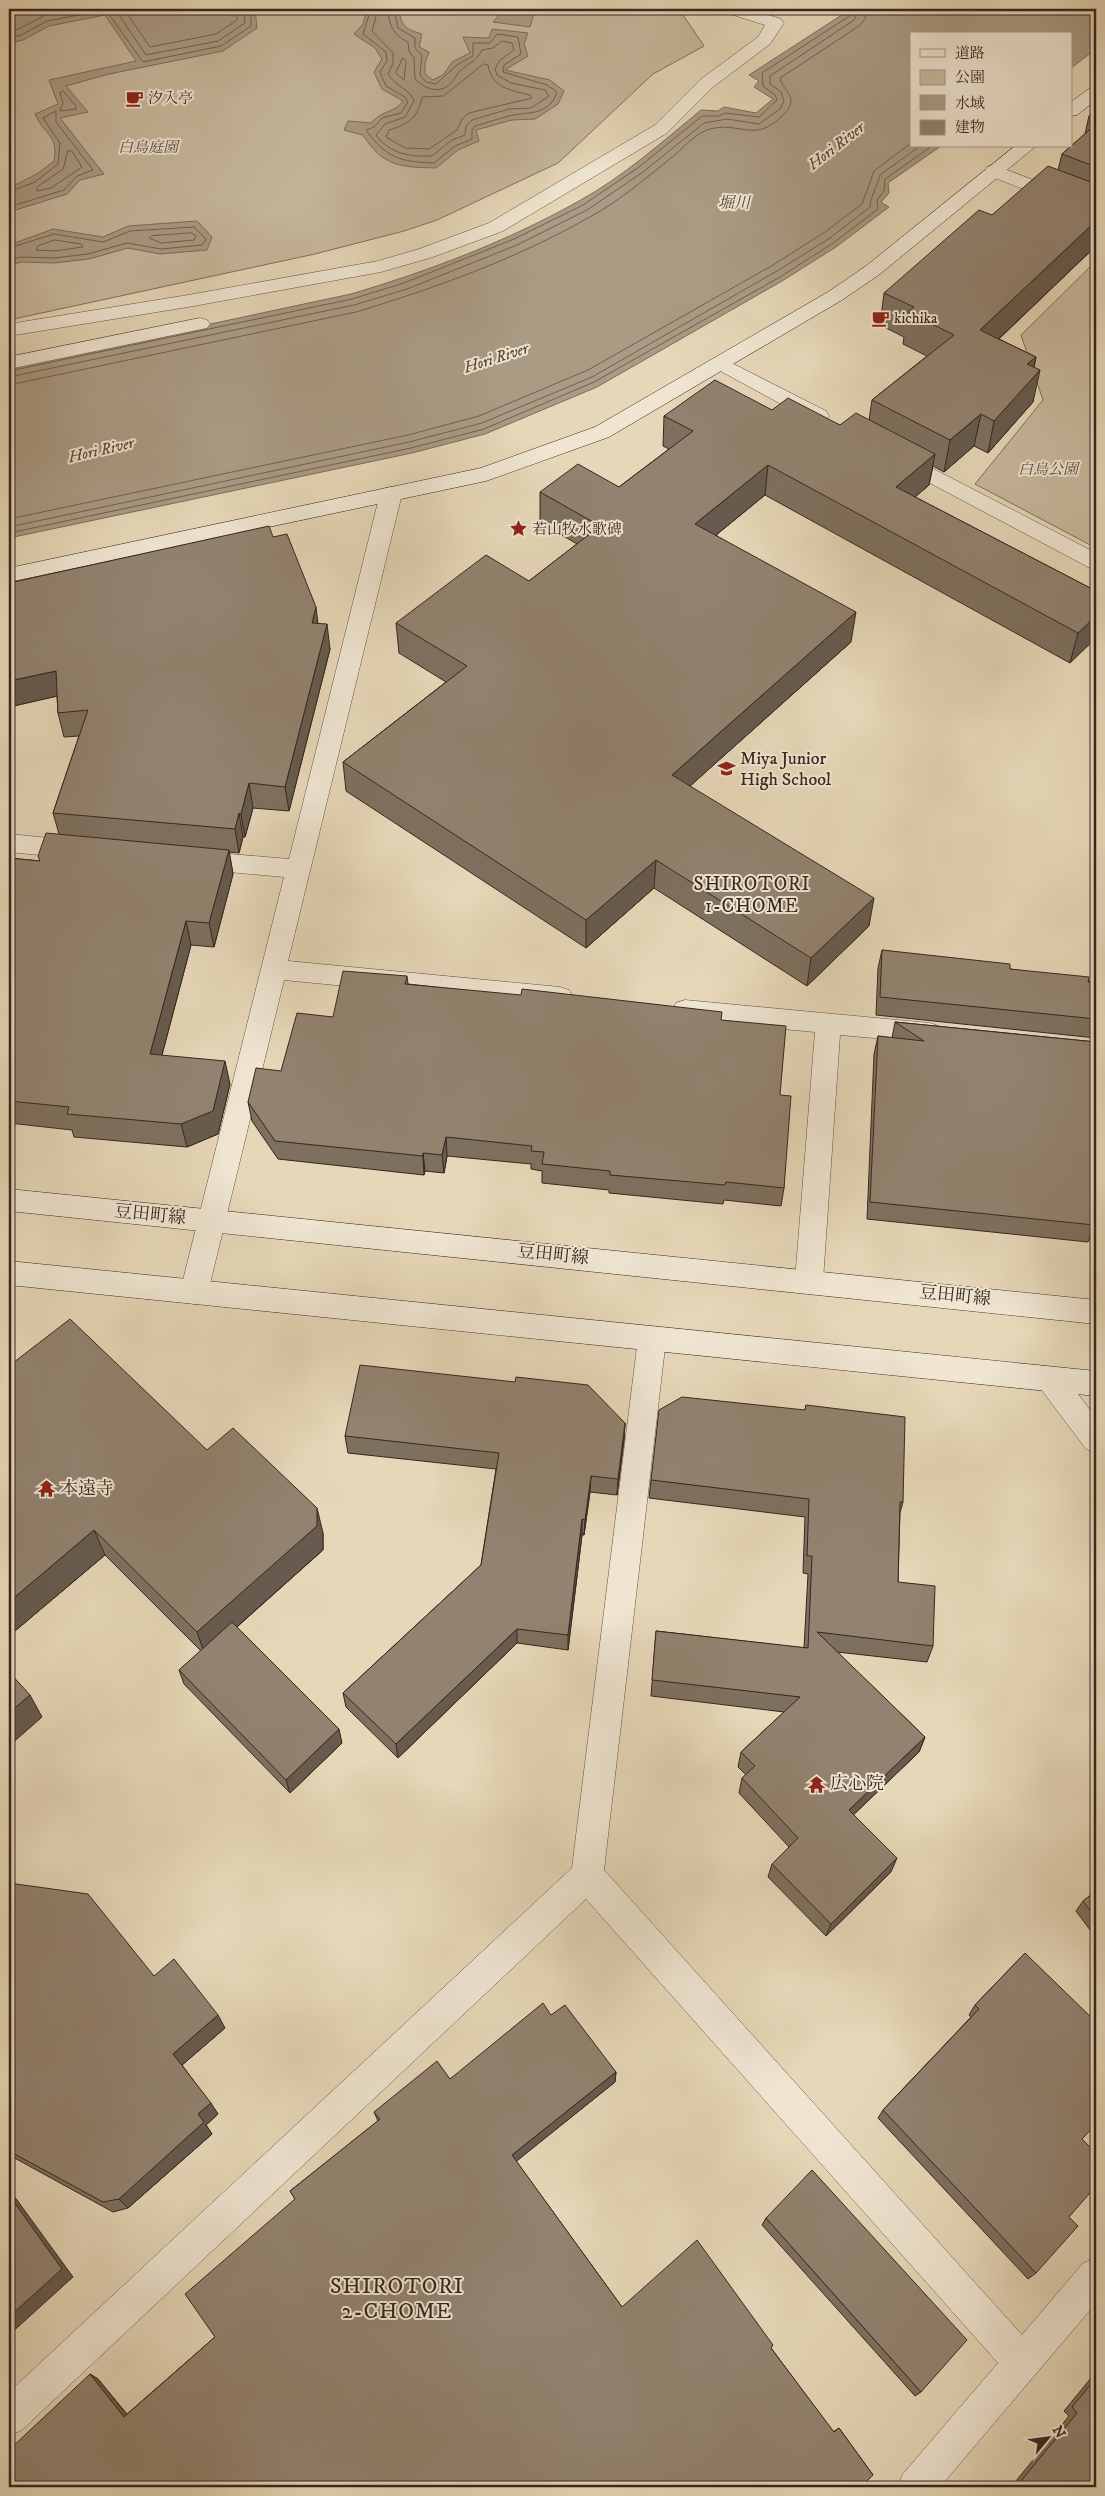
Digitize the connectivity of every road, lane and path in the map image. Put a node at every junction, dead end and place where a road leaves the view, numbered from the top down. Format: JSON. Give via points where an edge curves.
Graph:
{"nodes":[{"id":1,"x":733,"y":9,"type":"edge"},
{"id":2,"x":1096,"y":92,"type":"edge"},
{"id":3,"x":1072,"y":110,"type":"edge"},
{"id":4,"x":1024,"y":148,"type":"edge"},
{"id":5,"x":994,"y":172,"type":"junction"},
{"id":6,"x":1096,"y":212,"type":"edge"},
{"id":7,"x":200,"y":324,"type":"dead end"},
{"id":8,"x":9,"y":330,"type":"edge"},
{"id":9,"x":9,"y":363,"type":"edge"},
{"id":10,"x":720,"y":363,"type":"junction"},
{"id":11,"x":834,"y":424,"type":"edge"},
{"id":12,"x":877,"y":447,"type":"edge"},
{"id":13,"x":390,"y":494,"type":"junction"},
{"id":14,"x":1096,"y":562,"type":"edge"},
{"id":15,"x":9,"y":575,"type":"edge"},
{"id":16,"x":9,"y":843,"type":"edge"},
{"id":17,"x":105,"y":852,"type":"edge"},
{"id":18,"x":173,"y":858,"type":"edge"},
{"id":19,"x":298,"y":869,"type":"junction"},
{"id":20,"x":273,"y":969,"type":"junction"},
{"id":21,"x":580,"y":999,"type":"edge"},
{"id":22,"x":659,"y":1007,"type":"edge"},
{"id":23,"x":828,"y":1024,"type":"junction"},
{"id":24,"x":952,"y":1035,"type":"edge"},
{"id":25,"x":9,"y":1200,"type":"edge"},
{"id":26,"x":210,"y":1222,"type":"junction"},
{"id":27,"x":9,"y":1273,"type":"edge"},
{"id":28,"x":810,"y":1280,"type":"junction"},
{"id":29,"x":194,"y":1292,"type":"junction"},
{"id":30,"x":1096,"y":1312,"type":"edge"},
{"id":31,"x":652,"y":1339,"type":"junction"},
{"id":32,"x":1050,"y":1379,"type":"junction"},
{"id":33,"x":1096,"y":1384,"type":"edge"},
{"id":34,"x":1096,"y":1440,"type":"edge"},
{"id":35,"x":586,"y":1876,"type":"junction"},
{"id":36,"x":1096,"y":2276,"type":"edge"},
{"id":37,"x":1022,"y":2362,"type":"junction"},
{"id":38,"x":9,"y":2417,"type":"edge"},
{"id":39,"x":916,"y":2487,"type":"edge"}],
"edges":[{"from":1,"to":8,"type":"street","via":[[775,23],[764,40],[707,83],[661,129],[496,227],[426,253],[372,268],[188,302]]},
{"from":2,"to":3,"type":"street"},
{"from":4,"to":5,"type":"street"},
{"from":5,"to":6,"type":"street"},
{"from":5,"to":10,"type":"street","via":[[873,270]]},
{"from":7,"to":9,"type":"street"},
{"from":10,"to":11,"type":"street"},
{"from":10,"to":13,"type":"street","via":[[594,435],[486,474]]},
{"from":12,"to":14,"type":"street"},
{"from":13,"to":15,"type":"street"},
{"from":13,"to":19,"type":"street"},
{"from":16,"to":17,"type":"street"},
{"from":18,"to":19,"type":"street"},
{"from":19,"to":20,"type":"street"},
{"from":20,"to":21,"type":"street"},
{"from":20,"to":26,"type":"street"},
{"from":22,"to":23,"type":"street"},
{"from":23,"to":24,"type":"street"},
{"from":23,"to":28,"type":"street"},
{"from":25,"to":26,"type":"street","name":"豆田町線"},
{"from":26,"to":28,"type":"street","name":"豆田町線"},
{"from":26,"to":29,"type":"street"},
{"from":27,"to":29,"type":"street"},
{"from":28,"to":30,"type":"street","name":"豆田町線"},
{"from":29,"to":31,"type":"street"},
{"from":31,"to":32,"type":"street"},
{"from":31,"to":35,"type":"street"},
{"from":32,"to":33,"type":"street"},
{"from":32,"to":34,"type":"street"},
{"from":35,"to":37,"type":"street"},
{"from":35,"to":38,"type":"street"},
{"from":36,"to":37,"type":"street"},
{"from":37,"to":39,"type":"street"}]}
